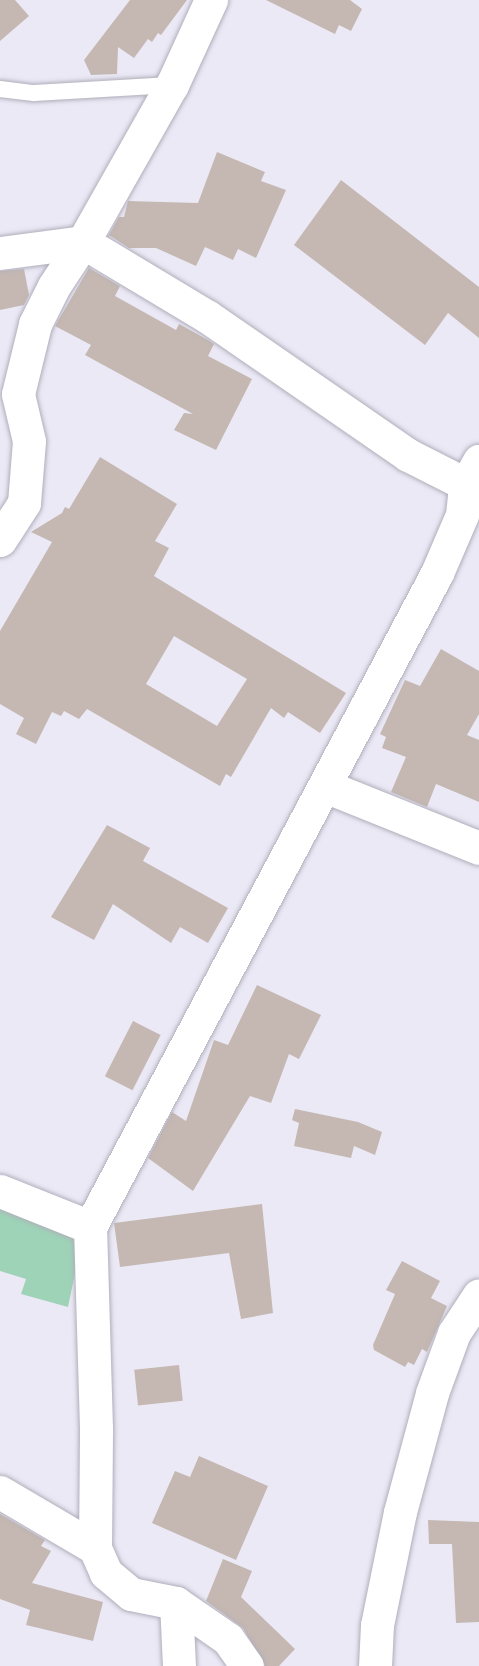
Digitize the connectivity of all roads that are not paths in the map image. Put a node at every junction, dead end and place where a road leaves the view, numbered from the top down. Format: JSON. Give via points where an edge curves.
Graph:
{"nodes":[{"id":1,"x":211,"y":0,"type":"edge"},
{"id":2,"x":172,"y":85,"type":"junction"},
{"id":3,"x":0,"y":89,"type":"edge"},
{"id":4,"x":83,"y":242,"type":"junction"},
{"id":5,"x":0,"y":253,"type":"edge"},
{"id":6,"x":474,"y":479,"type":"edge"},
{"id":7,"x":0,"y":540,"type":"edge"},
{"id":8,"x":325,"y":786,"type":"junction"},
{"id":9,"x":479,"y":848,"type":"edge"},
{"id":10,"x":0,"y":1191,"type":"edge"},
{"id":11,"x":90,"y":1227,"type":"junction"},
{"id":12,"x":479,"y":1295,"type":"edge"},
{"id":13,"x":0,"y":1492,"type":"edge"},
{"id":14,"x":95,"y":1548,"type":"junction"},
{"id":15,"x":176,"y":1603,"type":"junction"},
{"id":16,"x":180,"y":1666,"type":"edge"},
{"id":17,"x":247,"y":1666,"type":"edge"},
{"id":18,"x":375,"y":1666,"type":"edge"}],
"edges":[{"from":1,"to":2,"type":"street"},
{"from":2,"to":3,"type":"lane","via":[[34,93]]},
{"from":2,"to":4,"type":"street"},
{"from":4,"to":5,"type":"street"},
{"from":4,"to":6,"type":"street","via":[[208,317],[408,455]]},
{"from":4,"to":7,"type":"street","via":[[35,324],[18,394],[29,441],[24,503]]},
{"from":6,"to":8,"type":"street","via":[[437,573]]},
{"from":8,"to":9,"type":"street"},
{"from":8,"to":11,"type":"street"},
{"from":10,"to":11,"type":"street"},
{"from":11,"to":14,"type":"street"},
{"from":12,"to":18,"type":"street","via":[[454,1333],[432,1393],[400,1512],[377,1625]]},
{"from":13,"to":14,"type":"street"},
{"from":14,"to":15,"type":"street","via":[[106,1573],[131,1594]]},
{"from":15,"to":16,"type":"street"},
{"from":15,"to":17,"type":"street","via":[[228,1639]]}]}
